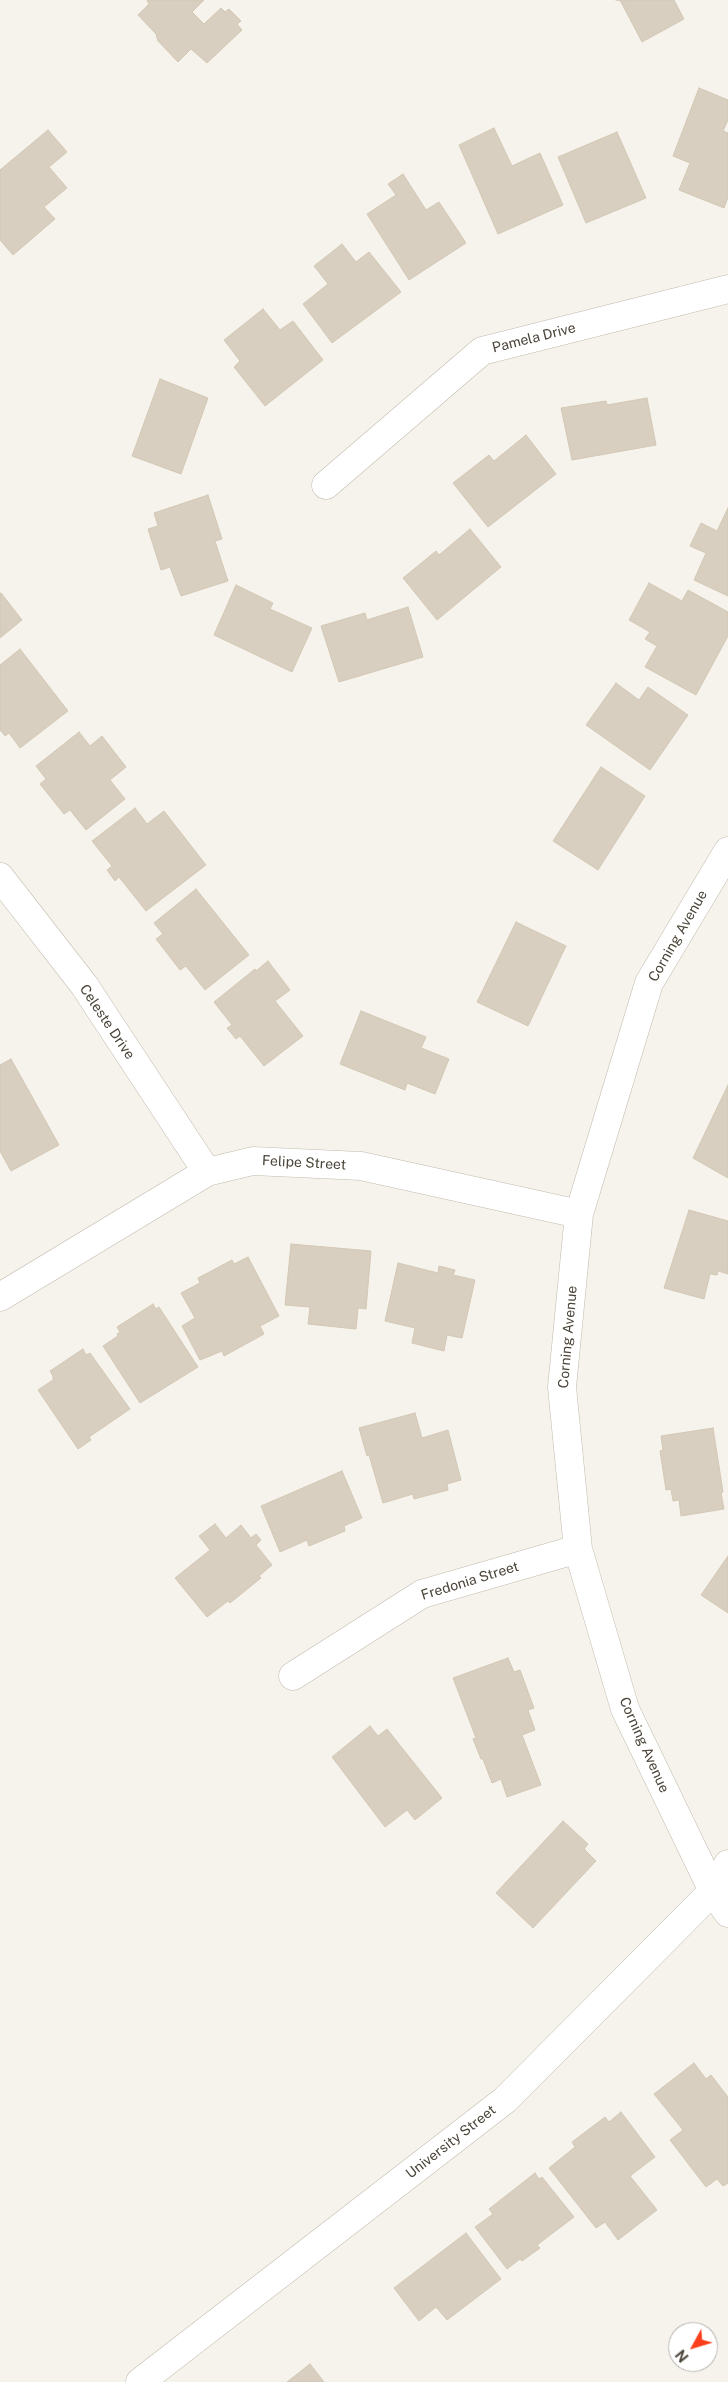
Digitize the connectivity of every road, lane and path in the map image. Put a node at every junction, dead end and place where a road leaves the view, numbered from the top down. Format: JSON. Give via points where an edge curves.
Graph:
{"nodes":[{"id":1,"x":728,"y":289,"type":"edge"},
{"id":2,"x":326,"y":485,"type":"dead end"},
{"id":3,"x":728,"y":851,"type":"edge"},
{"id":4,"x":0,"y":877,"type":"edge"},
{"id":5,"x":207,"y":1172,"type":"junction"},
{"id":6,"x":579,"y":1214,"type":"junction"},
{"id":7,"x":0,"y":1297,"type":"edge"},
{"id":8,"x":578,"y":1549,"type":"junction"},
{"id":9,"x":293,"y":1676,"type":"dead end"},
{"id":10,"x":728,"y":1864,"type":"edge"},
{"id":11,"x":721,"y":1902,"type":"edge"},
{"id":12,"x":140,"y":2382,"type":"edge"}],
"edges":[{"from":1,"to":2,"type":"street","name":"Pamela Drive","via":[[482,351]]},
{"from":3,"to":6,"type":"street","name":"Corning Avenue","via":[[650,983]]},
{"from":4,"to":5,"type":"street","name":"Celeste Drive","via":[[84,986]]},
{"from":5,"to":6,"type":"street","name":"Felipe Street","via":[[253,1161],[361,1166]]},
{"from":5,"to":7,"type":"street","name":"Felipe Street"},
{"from":6,"to":8,"type":"street","name":"Corning Avenue","via":[[562,1387]]},
{"from":8,"to":9,"type":"street","name":"Fredonia Street","via":[[422,1594]]},
{"from":8,"to":11,"type":"street","name":"Corning Avenue","via":[[625,1709]]},
{"from":10,"to":11,"type":"street","name":"University Street"},
{"from":11,"to":12,"type":"street","name":"University Street","via":[[505,2100]]}]}
